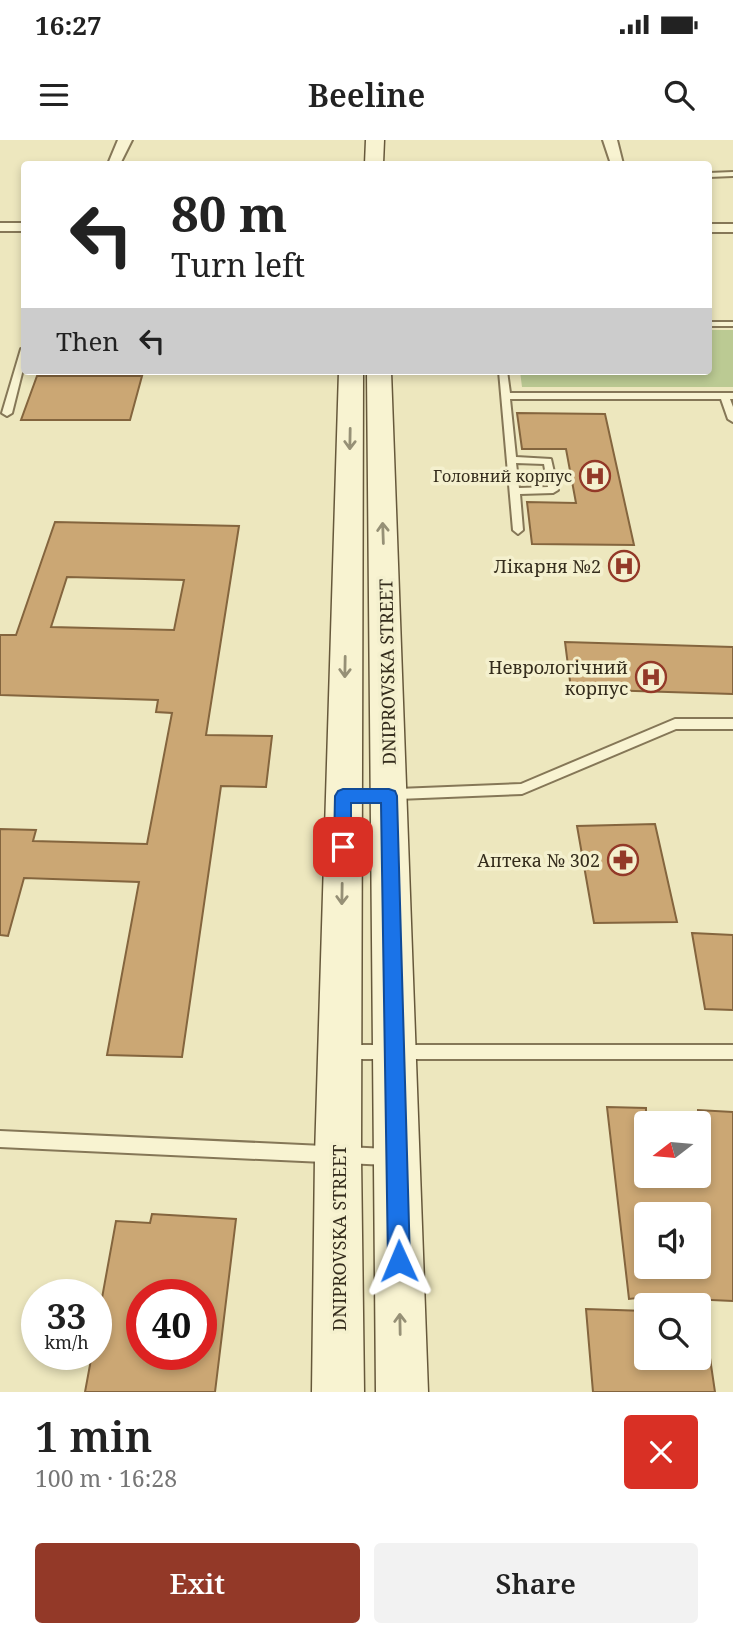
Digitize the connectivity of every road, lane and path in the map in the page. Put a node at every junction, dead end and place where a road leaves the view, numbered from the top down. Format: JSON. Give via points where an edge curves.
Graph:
{"nodes":[{"id":1,"x":125,"y":140,"type":"edge"},
{"id":2,"x":375,"y":140,"type":"edge"},
{"id":3,"x":610,"y":140,"type":"edge"},
{"id":4,"x":115,"y":161,"type":"edge"},
{"id":5,"x":374,"y":161,"type":"edge"},
{"id":6,"x":616,"y":161,"type":"edge"},
{"id":7,"x":733,"y":174,"type":"edge"},
{"id":8,"x":712,"y":175,"type":"edge"},
{"id":9,"x":0,"y":227,"type":"edge"},
{"id":10,"x":21,"y":227,"type":"edge"},
{"id":11,"x":733,"y":228,"type":"edge"},
{"id":12,"x":712,"y":229,"type":"edge"},
{"id":13,"x":712,"y":324,"type":"edge"},
{"id":14,"x":733,"y":324,"type":"edge"},
{"id":15,"x":21,"y":362,"type":"edge"},
{"id":16,"x":351,"y":375,"type":"edge"},
{"id":17,"x":379,"y":375,"type":"edge"},
{"id":18,"x":503,"y":375,"type":"edge"},
{"id":19,"x":505,"y":396,"type":"junction"},
{"id":20,"x":728,"y":396,"type":"edge"},
{"id":21,"x":7,"y":413,"type":"dead end"},
{"id":22,"x":733,"y":419,"type":"edge"},
{"id":23,"x":511,"y":460,"type":"junction"},
{"id":24,"x":514,"y":491,"type":"junction"},
{"id":25,"x":518,"y":530,"type":"dead end"},
{"id":26,"x":733,"y":724,"type":"edge"},
{"id":27,"x":343,"y":796,"type":"junction"},
{"id":28,"x":389,"y":796,"type":"junction"},
{"id":29,"x":340,"y":1051,"type":"junction"},
{"id":30,"x":394,"y":1052,"type":"junction"},
{"id":31,"x":733,"y":1052,"type":"edge"},
{"id":32,"x":0,"y":1139,"type":"edge"},
{"id":33,"x":338,"y":1156,"type":"junction"},
{"id":34,"x":397,"y":1157,"type":"junction"},
{"id":35,"x":338,"y":1392,"type":"edge"},
{"id":36,"x":402,"y":1392,"type":"edge"}],
"edges":[{"from":1,"to":4,"type":"street"},
{"from":2,"to":5,"type":"street"},
{"from":3,"to":6,"type":"street"},
{"from":7,"to":8,"type":"lane"},
{"from":9,"to":10,"type":"street"},
{"from":11,"to":12,"type":"street"},
{"from":13,"to":14,"type":"lane"},
{"from":15,"to":21,"type":"lane"},
{"from":16,"to":27,"type":"street","name":"DNIPROVSKA STREET","one_way":true},
{"from":28,"to":17,"type":"street","name":"DNIPROVSKA STREET","one_way":true},
{"from":18,"to":19,"type":"lane"},
{"from":19,"to":20,"type":"lane"},
{"from":19,"to":23,"type":"lane"},
{"from":20,"to":22,"type":"lane"},
{"from":23,"to":24,"type":"lane"},
{"from":23,"to":24,"type":"lane","via":[[548,461],[553,490]]},
{"from":24,"to":25,"type":"lane"},
{"from":26,"to":28,"type":"lane","via":[[675,724],[522,789]]},
{"from":27,"to":28,"type":"lane"},
{"from":27,"to":29,"type":"street","name":"DNIPROVSKA STREET","one_way":true},
{"from":28,"to":30,"type":"street","name":"DNIPROVSKA STREET"},
{"from":29,"to":30,"type":"lane"},
{"from":29,"to":33,"type":"street","name":"DNIPROVSKA STREET"},
{"from":30,"to":31,"type":"lane"},
{"from":30,"to":34,"type":"street","name":"DNIPROVSKA STREET"},
{"from":32,"to":33,"type":"lane"},
{"from":33,"to":34,"type":"lane"},
{"from":33,"to":35,"type":"street","name":"DNIPROVSKA STREET"},
{"from":36,"to":34,"type":"street","name":"DNIPROVSKA STREET","one_way":true}]}
